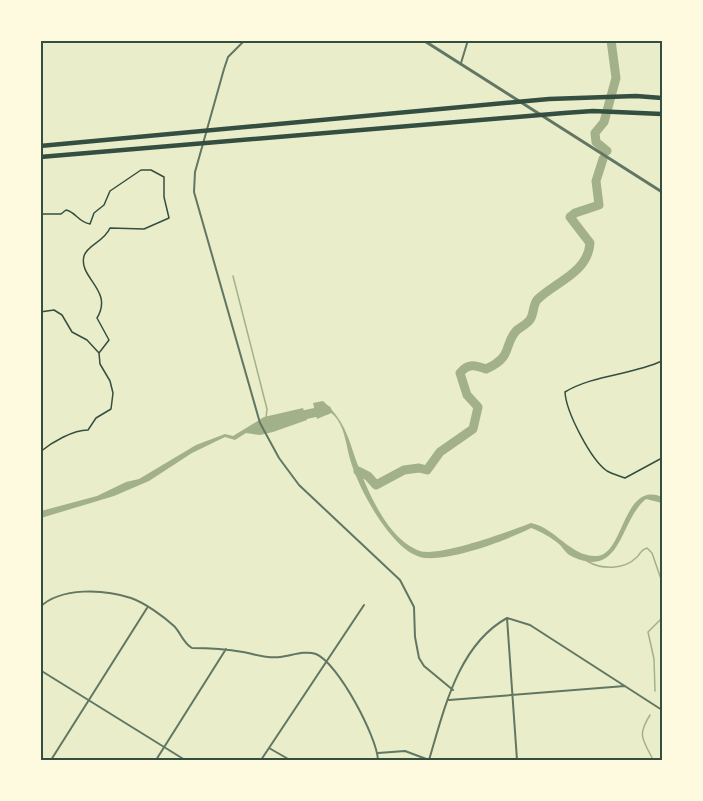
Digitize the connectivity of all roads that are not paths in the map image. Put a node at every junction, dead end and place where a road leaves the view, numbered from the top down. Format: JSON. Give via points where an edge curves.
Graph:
{"nodes":[{"id":1,"x":245,"y":40,"type":"edge"},
{"id":2,"x":423,"y":40,"type":"edge"},
{"id":3,"x":468,"y":40,"type":"edge"},
{"id":4,"x":461,"y":64,"type":"junction"},
{"id":5,"x":663,"y":98,"type":"edge"},
{"id":6,"x":663,"y":114,"type":"edge"},
{"id":7,"x":40,"y":146,"type":"edge"},
{"id":8,"x":41,"y":157,"type":"edge"},
{"id":9,"x":663,"y":192,"type":"edge"},
{"id":10,"x":364,"y":605,"type":"dead end"},
{"id":11,"x":40,"y":607,"type":"edge"},
{"id":12,"x":148,"y":607,"type":"junction"},
{"id":13,"x":507,"y":618,"type":"junction"},
{"id":14,"x":226,"y":649,"type":"junction"},
{"id":15,"x":326,"y":663,"type":"junction"},
{"id":16,"x":40,"y":670,"type":"edge"},
{"id":17,"x":626,"y":686,"type":"junction"},
{"id":18,"x":453,"y":690,"type":"junction"},
{"id":19,"x":511,"y":696,"type":"junction"},
{"id":20,"x":89,"y":700,"type":"junction"},
{"id":21,"x":449,"y":700,"type":"junction"},
{"id":22,"x":663,"y":710,"type":"edge"},
{"id":23,"x":164,"y":748,"type":"junction"},
{"id":24,"x":269,"y":748,"type":"junction"},
{"id":25,"x":378,"y":753,"type":"junction"},
{"id":26,"x":51,"y":760,"type":"edge"},
{"id":27,"x":156,"y":760,"type":"edge"},
{"id":28,"x":185,"y":760,"type":"edge"},
{"id":29,"x":261,"y":760,"type":"edge"},
{"id":30,"x":290,"y":760,"type":"edge"},
{"id":31,"x":378,"y":760,"type":"edge"},
{"id":32,"x":429,"y":760,"type":"edge"},
{"id":33,"x":518,"y":760,"type":"edge"}],
"edges":[{"from":1,"to":18,"type":"street","via":[[228,57],[195,172],[194,192],[254,408],[279,458],[299,485],[400,580],[414,607],[419,658]]},
{"from":2,"to":4,"type":"street"},
{"from":3,"to":4,"type":"street"},
{"from":4,"to":9,"type":"street"},
{"from":5,"to":7,"type":"highway","via":[[549,99]]},
{"from":6,"to":8,"type":"highway","via":[[564,113]]},
{"from":10,"to":15,"type":"street"},
{"from":11,"to":12,"type":"street","via":[[51,598],[78,592],[118,595]]},
{"from":12,"to":14,"type":"street","via":[[175,627],[188,646]]},
{"from":12,"to":20,"type":"street"},
{"from":13,"to":17,"type":"street","via":[[530,625]]},
{"from":13,"to":18,"type":"street","via":[[476,642]]},
{"from":13,"to":19,"type":"street"},
{"from":14,"to":15,"type":"street","via":[[271,657],[309,653]]},
{"from":14,"to":23,"type":"street"},
{"from":15,"to":24,"type":"street"},
{"from":15,"to":25,"type":"street","via":[[356,704]]},
{"from":16,"to":20,"type":"street"},
{"from":17,"to":19,"type":"street"},
{"from":17,"to":22,"type":"street"},
{"from":18,"to":21,"type":"street"},
{"from":19,"to":21,"type":"street"},
{"from":19,"to":33,"type":"street"},
{"from":20,"to":23,"type":"street"},
{"from":20,"to":26,"type":"street"},
{"from":21,"to":32,"type":"street"},
{"from":23,"to":27,"type":"street"},
{"from":23,"to":28,"type":"street"},
{"from":24,"to":29,"type":"street"},
{"from":24,"to":30,"type":"street"},
{"from":25,"to":31,"type":"street"},
{"from":25,"to":32,"type":"street","via":[[405,751]]}]}
